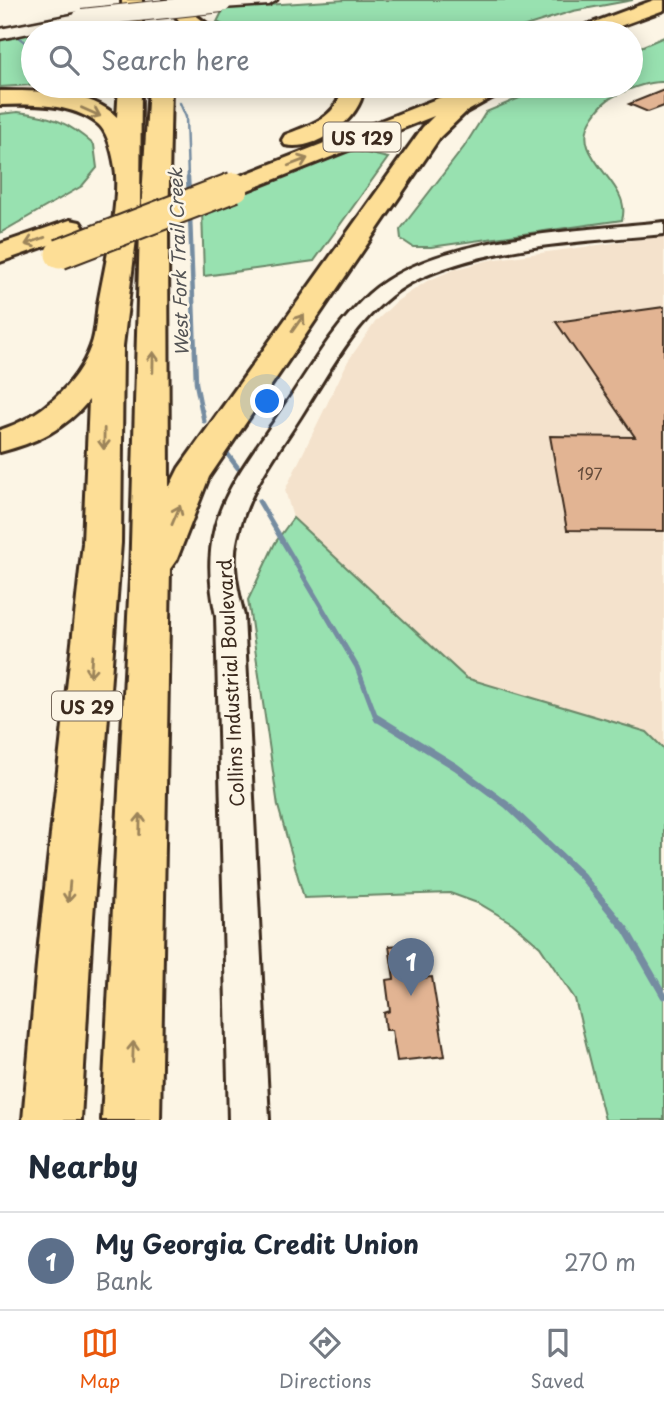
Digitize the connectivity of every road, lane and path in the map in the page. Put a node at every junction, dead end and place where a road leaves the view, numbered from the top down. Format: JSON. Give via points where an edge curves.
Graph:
{"nodes":[{"id":1,"x":132,"y":0,"type":"edge"},
{"id":2,"x":156,"y":0,"type":"edge"},
{"id":3,"x":174,"y":0,"type":"edge"},
{"id":4,"x":266,"y":0,"type":"edge"},
{"id":5,"x":664,"y":3,"type":"edge"},
{"id":6,"x":664,"y":18,"type":"edge"},
{"id":7,"x":67,"y":21,"type":"edge"},
{"id":8,"x":132,"y":21,"type":"edge"},
{"id":9,"x":163,"y":21,"type":"edge"},
{"id":10,"x":191,"y":21,"type":"edge"},
{"id":11,"x":615,"y":21,"type":"edge"},
{"id":12,"x":643,"y":26,"type":"edge"},
{"id":13,"x":21,"y":30,"type":"edge"},
{"id":14,"x":0,"y":34,"type":"edge"},
{"id":15,"x":130,"y":98,"type":"edge"},
{"id":16,"x":165,"y":98,"type":"edge"},
{"id":17,"x":351,"y":98,"type":"edge"},
{"id":18,"x":415,"y":98,"type":"edge"},
{"id":19,"x":457,"y":98,"type":"edge"},
{"id":20,"x":474,"y":98,"type":"edge"},
{"id":21,"x":0,"y":99,"type":"edge"},
{"id":22,"x":261,"y":155,"type":"junction"},
{"id":23,"x":127,"y":170,"type":"junction"},
{"id":24,"x":224,"y":180,"type":"junction"},
{"id":25,"x":664,"y":228,"type":"edge"},
{"id":26,"x":65,"y":241,"type":"junction"},
{"id":27,"x":0,"y":254,"type":"edge"},
{"id":28,"x":0,"y":277,"type":"edge"},
{"id":29,"x":107,"y":346,"type":"junction"},
{"id":30,"x":0,"y":441,"type":"edge"},
{"id":31,"x":150,"y":578,"type":"junction"},
{"id":32,"x":56,"y":1064,"type":"junction"},
{"id":33,"x":52,"y":1120,"type":"edge"},
{"id":34,"x":66,"y":1120,"type":"edge"},
{"id":35,"x":131,"y":1120,"type":"edge"},
{"id":36,"x":248,"y":1120,"type":"edge"}],
"edges":[{"from":1,"to":8,"type":"highway"},
{"from":2,"to":9,"type":"highway"},
{"from":3,"to":10,"type":"highway"},
{"from":4,"to":7,"type":"main road","bridge":true},
{"from":5,"to":11,"type":"highway"},
{"from":6,"to":12,"type":"highway"},
{"from":13,"to":14,"type":"main road","bridge":true},
{"from":15,"to":23,"type":"highway","number":"US 29"},
{"from":31,"to":16,"type":"highway","number":"US 29","one_way":true,"via":[[154,229]]},
{"from":17,"to":22,"type":"highway","via":[[337,119]]},
{"from":18,"to":22,"type":"highway"},
{"from":24,"to":19,"type":"highway","number":"US 129","one_way":true},
{"from":31,"to":20,"type":"highway","one_way":true,"via":[[192,477],[431,132]]},
{"from":21,"to":23,"type":"highway","one_way":true,"via":[[48,100],[96,114],[114,128]]},
{"from":22,"to":24,"type":"highway"},
{"from":23,"to":29,"type":"highway","number":"US 29","via":[[127,206]]},
{"from":24,"to":26,"type":"highway","number":"US 129","bridge":true},
{"from":25,"to":36,"type":"street","name":"Collins Industrial Boulevard","via":[[514,247],[444,263],[398,282],[346,331],[241,489],[223,541],[221,575],[230,616]]},
{"from":26,"to":27,"type":"highway","one_way":true},
{"from":26,"to":28,"type":"highway","number":"US 129"},
{"from":29,"to":30,"type":"highway","via":[[92,377],[61,412],[40,426]]},
{"from":29,"to":32,"type":"highway","number":"US 29","one_way":true,"via":[[102,543]]},
{"from":35,"to":31,"type":"highway","number":"US 29","one_way":true},
{"from":32,"to":33,"type":"highway","number":"US 29"},
{"from":32,"to":34,"type":"highway"}]}
